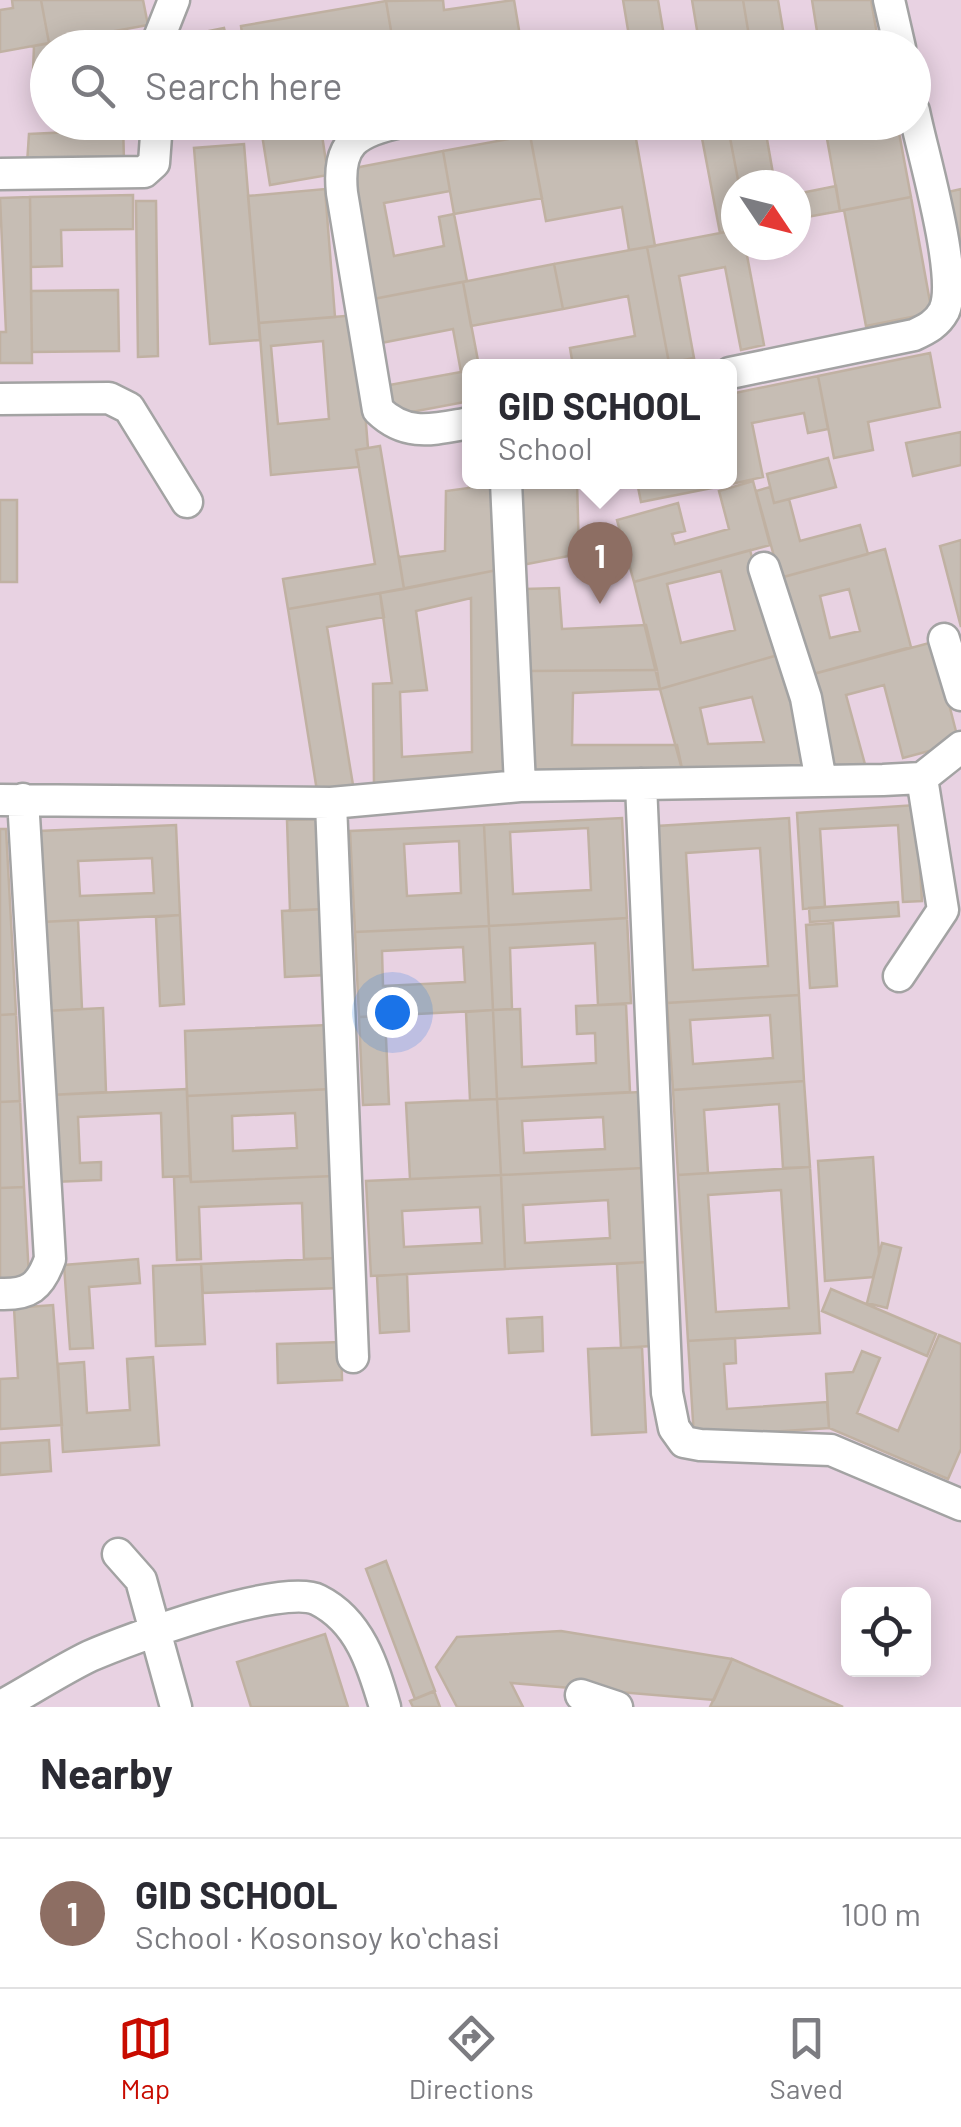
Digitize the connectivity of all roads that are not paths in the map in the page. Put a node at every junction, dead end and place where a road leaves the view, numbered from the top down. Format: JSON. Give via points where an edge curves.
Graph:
{"nodes":[{"id":1,"x":174,"y":0,"type":"edge"},
{"id":2,"x":889,"y":0,"type":"edge"},
{"id":3,"x":163,"y":30,"type":"edge"},
{"id":4,"x":890,"y":30,"type":"edge"},
{"id":5,"x":156,"y":140,"type":"edge"},
{"id":6,"x":355,"y":140,"type":"edge"},
{"id":7,"x":920,"y":140,"type":"edge"},
{"id":8,"x":0,"y":174,"type":"edge"},
{"id":9,"x":737,"y":372,"type":"edge"},
{"id":10,"x":0,"y":399,"type":"edge"},
{"id":11,"x":462,"y":424,"type":"edge"},
{"id":12,"x":506,"y":489,"type":"edge"},
{"id":13,"x":187,"y":502,"type":"dead end"},
{"id":14,"x":764,"y":568,"type":"dead end"},
{"id":15,"x":944,"y":638,"type":"dead end"},
{"id":16,"x":961,"y":695,"type":"edge"},
{"id":17,"x":961,"y":747,"type":"edge"},
{"id":18,"x":922,"y":778,"type":"junction"},
{"id":19,"x":821,"y":781,"type":"junction"},
{"id":20,"x":641,"y":784,"type":"junction"},
{"id":21,"x":520,"y":786,"type":"junction"},
{"id":22,"x":12,"y":799,"type":"edge"},
{"id":23,"x":331,"y":802,"type":"junction"},
{"id":24,"x":899,"y":976,"type":"dead end"},
{"id":25,"x":0,"y":1294,"type":"edge"},
{"id":26,"x":353,"y":1356,"type":"dead end"},
{"id":27,"x":961,"y":1506,"type":"edge"},
{"id":28,"x":118,"y":1554,"type":"dead end"},
{"id":29,"x":157,"y":1630,"type":"junction"},
{"id":30,"x":581,"y":1695,"type":"dead end"},
{"id":31,"x":4,"y":1705,"type":"edge"},
{"id":32,"x":176,"y":1707,"type":"edge"},
{"id":33,"x":385,"y":1707,"type":"edge"},
{"id":34,"x":617,"y":1707,"type":"edge"}],
"edges":[{"from":1,"to":3,"type":"street"},
{"from":2,"to":4,"type":"street"},
{"from":5,"to":8,"type":"street","via":[[154,163],[144,172]]},
{"from":6,"to":11,"type":"street","via":[[341,162],[378,410],[414,432]]},
{"from":7,"to":9,"type":"street","via":[[949,293],[934,325],[914,336]]},
{"from":10,"to":13,"type":"street","via":[[110,398],[128,408]]},
{"from":12,"to":21,"type":"street"},
{"from":14,"to":19,"type":"street","via":[[806,698]]},
{"from":15,"to":16,"type":"street"},
{"from":17,"to":18,"type":"street"},
{"from":18,"to":19,"type":"street"},
{"from":18,"to":24,"type":"street","via":[[943,910]]},
{"from":19,"to":20,"type":"street"},
{"from":20,"to":21,"type":"street"},
{"from":20,"to":27,"type":"street","via":[[664,1346],[674,1428],[684,1442],[831,1450]]},
{"from":21,"to":23,"type":"street"},
{"from":22,"to":23,"type":"street"},
{"from":22,"to":25,"type":"street","via":[[50,1260],[42,1280],[24,1294]]},
{"from":23,"to":26,"type":"street"},
{"from":28,"to":29,"type":"street","via":[[142,1580]]},
{"from":29,"to":31,"type":"street","via":[[89,1657]]},
{"from":29,"to":32,"type":"street"},
{"from":29,"to":33,"type":"street","via":[[265,1600],[315,1598],[356,1631]]},
{"from":30,"to":34,"type":"street"}]}
